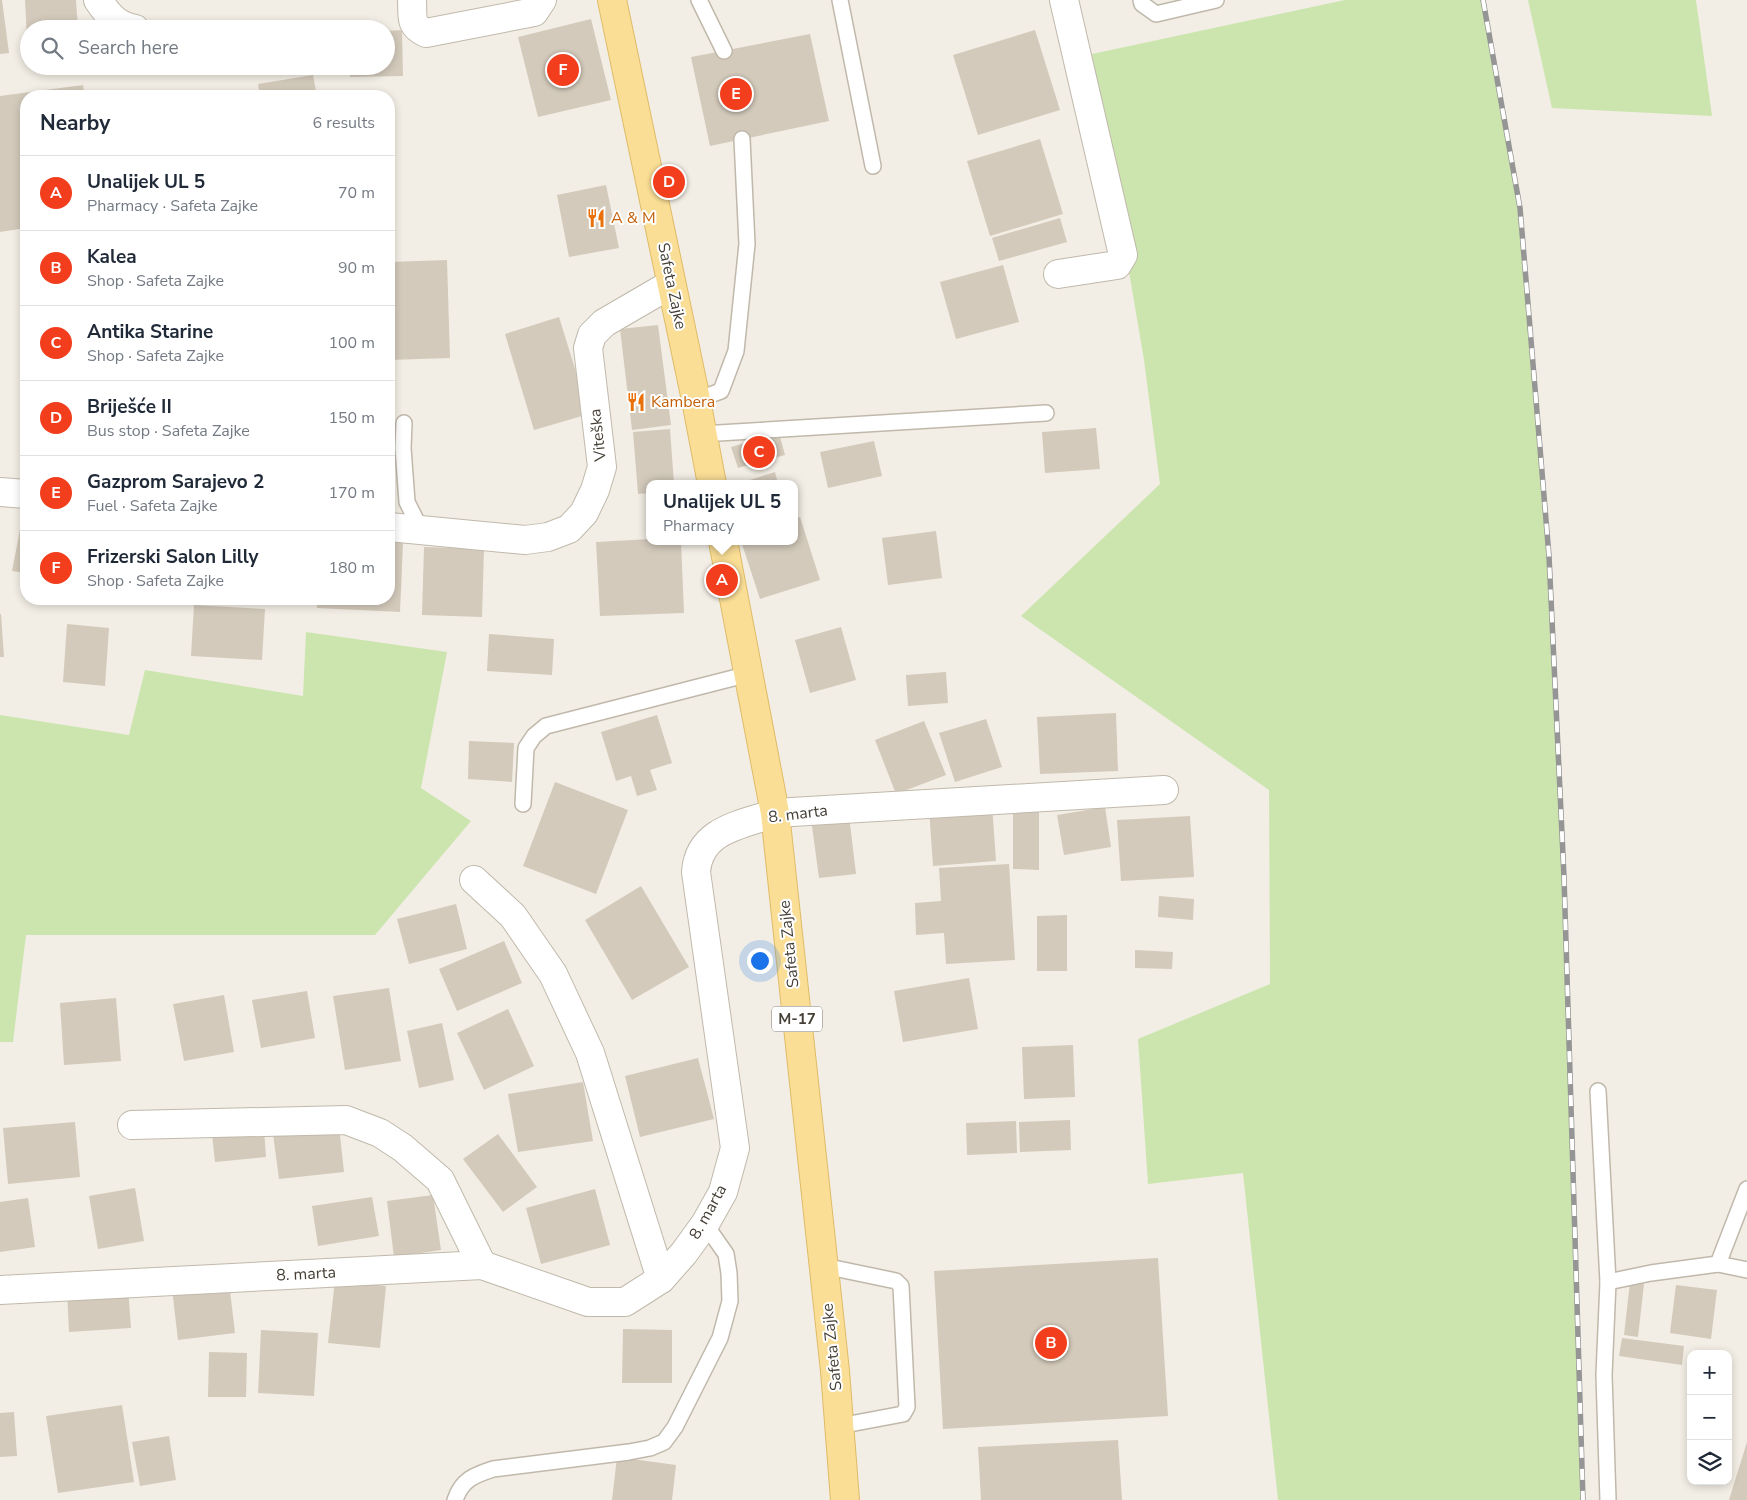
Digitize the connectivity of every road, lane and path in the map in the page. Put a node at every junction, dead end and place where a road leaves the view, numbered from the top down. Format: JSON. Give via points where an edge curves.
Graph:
{"nodes":[{"id":1,"x":98,"y":0,"type":"edge"},
{"id":2,"x":412,"y":0,"type":"edge"},
{"id":3,"x":542,"y":0,"type":"edge"},
{"id":4,"x":612,"y":0,"type":"edge"},
{"id":5,"x":698,"y":0,"type":"edge"},
{"id":6,"x":840,"y":0,"type":"edge"},
{"id":7,"x":1064,"y":0,"type":"edge"},
{"id":8,"x":1141,"y":0,"type":"edge"},
{"id":9,"x":1216,"y":0,"type":"edge"},
{"id":10,"x":115,"y":20,"type":"edge"},
{"id":11,"x":724,"y":51,"type":"dead end"},
{"id":12,"x":742,"y":139,"type":"dead end"},
{"id":13,"x":873,"y":166,"type":"dead end"},
{"id":14,"x":1058,"y":274,"type":"dead end"},
{"id":15,"x":671,"y":284,"type":"junction"},
{"id":16,"x":696,"y":400,"type":"junction"},
{"id":17,"x":1046,"y":412,"type":"dead end"},
{"id":18,"x":404,"y":423,"type":"dead end"},
{"id":19,"x":702,"y":434,"type":"junction"},
{"id":20,"x":711,"y":480,"type":"edge"},
{"id":21,"x":0,"y":492,"type":"edge"},
{"id":22,"x":20,"y":494,"type":"edge"},
{"id":23,"x":395,"y":528,"type":"edge"},
{"id":24,"x":421,"y":530,"type":"junction"},
{"id":25,"x":724,"y":545,"type":"edge"},
{"id":26,"x":749,"y":674,"type":"junction"},
{"id":27,"x":1164,"y":790,"type":"dead end"},
{"id":28,"x":523,"y":804,"type":"dead end"},
{"id":29,"x":775,"y":813,"type":"junction"},
{"id":30,"x":474,"y":880,"type":"dead end"},
{"id":31,"x":1598,"y":1091,"type":"dead end"},
{"id":32,"x":132,"y":1125,"type":"dead end"},
{"id":33,"x":1747,"y":1190,"type":"edge"},
{"id":34,"x":705,"y":1224,"type":"junction"},
{"id":35,"x":1718,"y":1264,"type":"junction"},
{"id":36,"x":482,"y":1265,"type":"junction"},
{"id":37,"x":824,"y":1266,"type":"junction"},
{"id":38,"x":1747,"y":1270,"type":"edge"},
{"id":39,"x":661,"y":1279,"type":"junction"},
{"id":40,"x":1608,"y":1282,"type":"junction"},
{"id":41,"x":0,"y":1290,"type":"edge"},
{"id":42,"x":839,"y":1426,"type":"junction"},
{"id":43,"x":455,"y":1500,"type":"edge"},
{"id":44,"x":845,"y":1500,"type":"edge"},
{"id":45,"x":1608,"y":1500,"type":"edge"}],
"edges":[{"from":1,"to":10,"type":"street"},
{"from":2,"to":3,"type":"street","via":[[413,24],[426,33],[534,12]]},
{"from":4,"to":15,"type":"main road","name":"Safeta Zajke"},
{"from":5,"to":11,"type":"lane"},
{"from":6,"to":13,"type":"lane"},
{"from":7,"to":14,"type":"street","via":[[1123,255],[1117,265]]},
{"from":8,"to":9,"type":"lane","via":[[1156,14]]},
{"from":12,"to":16,"type":"lane","via":[[747,244],[736,351],[721,391]]},
{"from":15,"to":16,"type":"main road","name":"Safeta Zajke"},
{"from":15,"to":24,"type":"street","name":"Viteška","via":[[604,323],[592,335],[588,348],[602,467],[584,513],[569,529],[548,537],[525,540]]},
{"from":16,"to":19,"type":"main road","name":"Safeta Zajke"},
{"from":17,"to":19,"type":"lane"},
{"from":18,"to":24,"type":"lane","via":[[407,502]]},
{"from":19,"to":20,"type":"main road","name":"Safeta Zajke"},
{"from":21,"to":22,"type":"street"},
{"from":23,"to":24,"type":"street","name":"Viteška"},
{"from":25,"to":26,"type":"main road","name":"Safeta Zajke","number":"M-17"},
{"from":26,"to":28,"type":"lane","via":[[546,726],[526,748]]},
{"from":26,"to":29,"type":"main road","name":"Safeta Zajke","number":"M-17"},
{"from":27,"to":29,"type":"street","name":"8. marta"},
{"from":29,"to":34,"type":"street","name":"8. marta","via":[[720,833],[701,849],[697,860],[696,872],[735,1148],[723,1192]]},
{"from":29,"to":37,"type":"main road","name":"Safeta Zajke","number":"M-17"},
{"from":30,"to":39,"type":"street","via":[[513,916],[557,982],[590,1053]]},
{"from":31,"to":40,"type":"lane"},
{"from":32,"to":36,"type":"street","via":[[346,1120],[387,1138],[440,1180]]},
{"from":33,"to":35,"type":"lane"},
{"from":34,"to":39,"type":"street","name":"8. marta"},
{"from":34,"to":43,"type":"lane","via":[[726,1254],[730,1301],[720,1338],[675,1427],[664,1442],[629,1452],[493,1469],[475,1475],[458,1489]]},
{"from":35,"to":38,"type":"lane"},
{"from":35,"to":40,"type":"lane"},
{"from":36,"to":39,"type":"street","name":"8. marta","via":[[588,1302],[624,1302]]},
{"from":36,"to":41,"type":"street","name":"8. marta"},
{"from":37,"to":42,"type":"main road","name":"Safeta Zajke","number":"M-17"},
{"from":37,"to":42,"type":"lane","via":[[896,1280],[901,1286],[908,1407],[903,1414]]},
{"from":40,"to":45,"type":"lane","via":[[1604,1375]]},
{"from":42,"to":44,"type":"main road","name":"Safeta Zajke","number":"M-17"}]}
